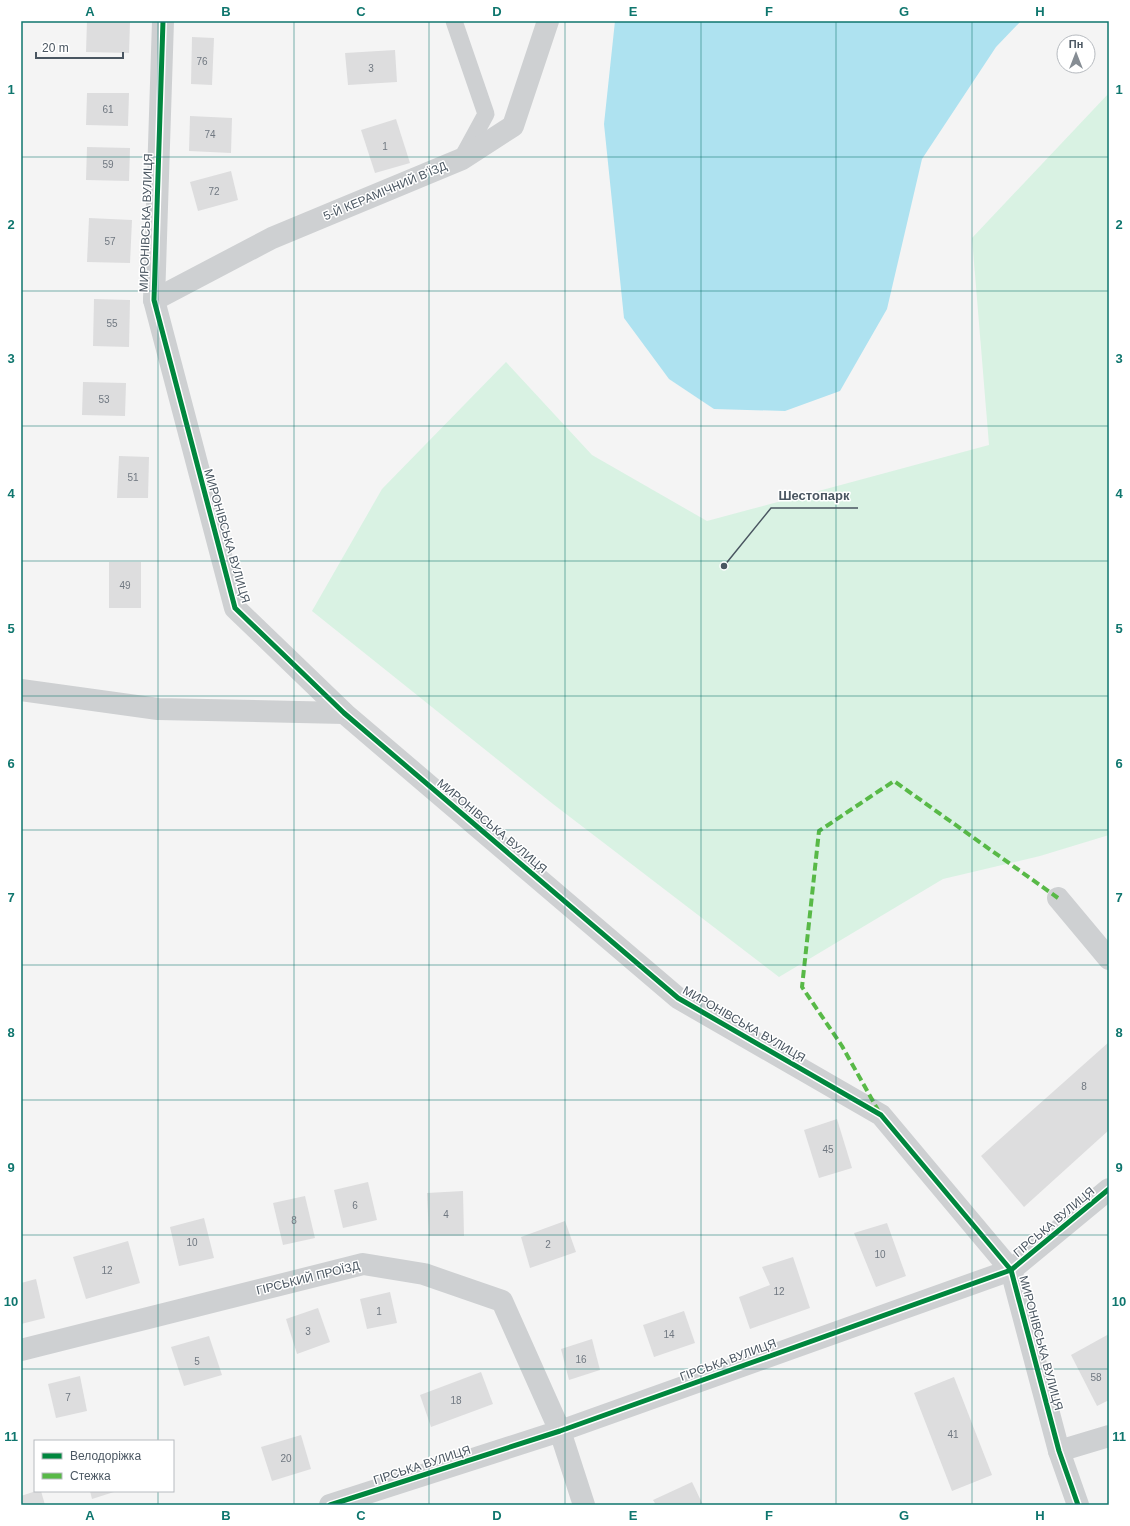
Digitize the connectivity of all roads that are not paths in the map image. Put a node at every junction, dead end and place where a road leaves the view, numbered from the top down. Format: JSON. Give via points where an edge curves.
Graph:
{"nodes":[{"id":1,"x":163,"y":21,"type":"edge"},
{"id":2,"x":454,"y":21,"type":"edge"},
{"id":3,"x":548,"y":21,"type":"edge"},
{"id":4,"x":462,"y":159,"type":"junction"},
{"id":5,"x":154,"y":300,"type":"junction"},
{"id":6,"x":21,"y":690,"type":"edge"},
{"id":7,"x":344,"y":713,"type":"junction"},
{"id":8,"x":1058,"y":898,"type":"dead end"},
{"id":9,"x":1109,"y":959,"type":"edge"},
{"id":10,"x":1109,"y":1189,"type":"edge"},
{"id":11,"x":1011,"y":1270,"type":"junction"},
{"id":12,"x":21,"y":1350,"type":"edge"},
{"id":13,"x":560,"y":1431,"type":"junction"},
{"id":14,"x":1109,"y":1436,"type":"edge"},
{"id":15,"x":1059,"y":1451,"type":"junction"},
{"id":16,"x":330,"y":1505,"type":"edge"},
{"id":17,"x":584,"y":1505,"type":"edge"},
{"id":18,"x":1078,"y":1505,"type":"edge"}],
"edges":[{"from":1,"to":5,"type":"street","name":"МИРОНІВСЬКА ВУЛИЦЯ"},
{"from":2,"to":4,"type":"lane","via":[[486,114]]},
{"from":3,"to":4,"type":"street","name":"5-Й КЕРАМІЧНИЙ В’ЇЗД","via":[[513,126]]},
{"from":4,"to":5,"type":"street","name":"5-Й КЕРАМІЧНИЙ В’ЇЗД","via":[[272,238]]},
{"from":5,"to":7,"type":"street","name":"МИРОНІВСЬКА ВУЛИЦЯ","via":[[235,608]]},
{"from":6,"to":7,"type":"street","via":[[158,709]]},
{"from":7,"to":11,"type":"street","name":"МИРОНІВСЬКА ВУЛИЦЯ","via":[[678,998],[881,1116]]},
{"from":8,"to":9,"type":"street"},
{"from":10,"to":11,"type":"street","name":"ГІРСЬКА ВУЛИЦЯ"},
{"from":11,"to":13,"type":"street","name":"ГІРСЬКА ВУЛИЦЯ"},
{"from":11,"to":15,"type":"street","name":"МИРОНІВСЬКА ВУЛИЦЯ"},
{"from":12,"to":13,"type":"street","name":"ГІРСЬКИЙ ПРОЇЗД","via":[[362,1264],[424,1274],[502,1301]]},
{"from":13,"to":16,"type":"street","name":"ГІРСЬКА ВУЛИЦЯ"},
{"from":13,"to":17,"type":"street","name":"ГІРСЬКИЙ ПРОЇЗД"},
{"from":14,"to":15,"type":"street"},
{"from":15,"to":18,"type":"street","name":"МИРОНІВСЬКА ВУЛИЦЯ"}]}
